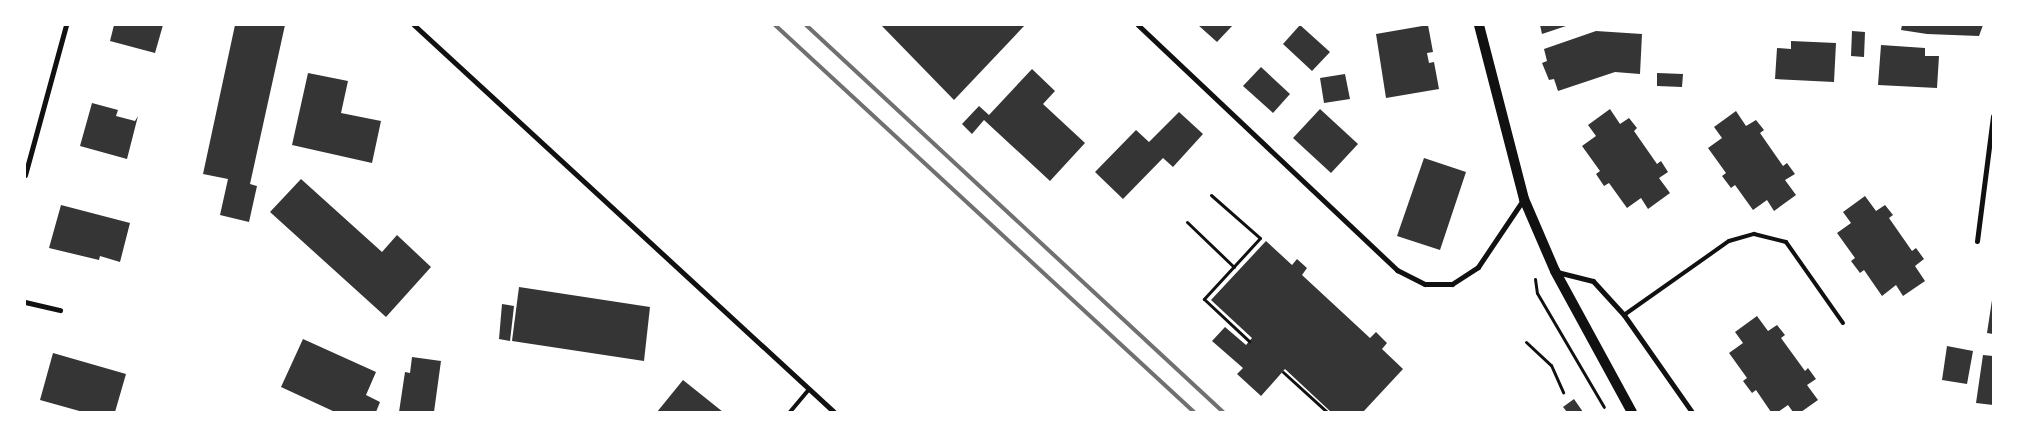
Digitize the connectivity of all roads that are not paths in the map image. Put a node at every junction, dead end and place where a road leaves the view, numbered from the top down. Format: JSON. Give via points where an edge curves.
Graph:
{"nodes":[{"id":1,"x":66,"y":25,"type":"edge"},
{"id":2,"x":414,"y":25,"type":"edge"},
{"id":3,"x":1138,"y":25,"type":"edge"},
{"id":4,"x":1479,"y":25,"type":"edge"},
{"id":5,"x":1993,"y":116,"type":"edge"},
{"id":6,"x":25,"y":174,"type":"edge"},
{"id":7,"x":1524,"y":199,"type":"junction"},
{"id":8,"x":1977,"y":241,"type":"dead end"},
{"id":9,"x":1555,"y":271,"type":"junction"},
{"id":10,"x":25,"y":302,"type":"edge"},
{"id":11,"x":60,"y":310,"type":"dead end"},
{"id":12,"x":1624,"y":315,"type":"junction"},
{"id":13,"x":1843,"y":323,"type":"dead end"},
{"id":14,"x":809,"y":389,"type":"junction"},
{"id":15,"x":790,"y":412,"type":"edge"},
{"id":16,"x":834,"y":412,"type":"edge"},
{"id":17,"x":1632,"y":412,"type":"edge"},
{"id":18,"x":1692,"y":412,"type":"edge"}],
"edges":[{"from":1,"to":6,"type":"street"},
{"from":2,"to":14,"type":"street"},
{"from":3,"to":7,"type":"street","via":[[1397,270],[1425,284],[1452,284],[1478,267]]},
{"from":4,"to":7,"type":"main road"},
{"from":5,"to":8,"type":"street"},
{"from":7,"to":9,"type":"main road"},
{"from":9,"to":12,"type":"street","via":[[1594,281]]},
{"from":9,"to":17,"type":"main road"},
{"from":10,"to":11,"type":"street"},
{"from":12,"to":13,"type":"lane","via":[[1730,241],[1754,234],[1786,242]]},
{"from":12,"to":18,"type":"street"},
{"from":14,"to":15,"type":"lane"},
{"from":14,"to":16,"type":"street"}]}
